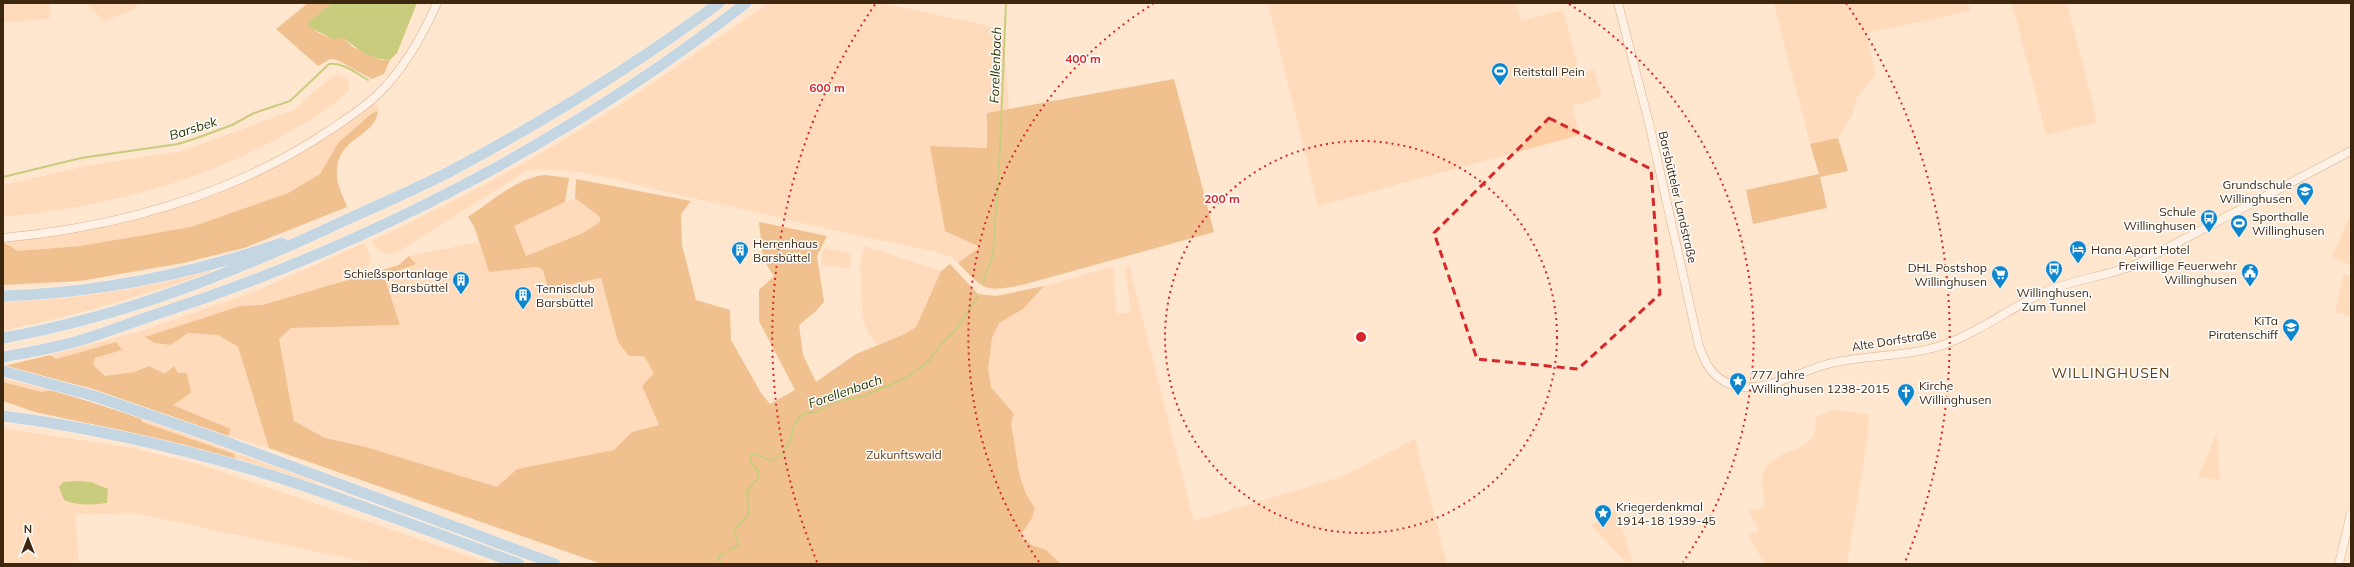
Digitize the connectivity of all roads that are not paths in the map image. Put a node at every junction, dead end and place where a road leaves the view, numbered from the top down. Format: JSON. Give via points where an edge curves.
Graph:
{"nodes":[{"id":1,"x":437,"y":3,"type":"edge"},
{"id":2,"x":719,"y":3,"type":"edge"},
{"id":3,"x":746,"y":3,"type":"edge"},
{"id":4,"x":1618,"y":3,"type":"edge"},
{"id":5,"x":2351,"y":151,"type":"edge"},
{"id":6,"x":339,"y":224,"type":"junction"},
{"id":7,"x":3,"y":238,"type":"edge"},
{"id":8,"x":3,"y":296,"type":"edge"},
{"id":9,"x":5,"y":337,"type":"edge"},
{"id":10,"x":7,"y":353,"type":"edge"},
{"id":11,"x":3,"y":371,"type":"edge"},
{"id":12,"x":1731,"y":384,"type":"joint"},
{"id":13,"x":3,"y":416,"type":"edge"},
{"id":14,"x":2351,"y":513,"type":"edge"},
{"id":15,"x":519,"y":564,"type":"edge"},
{"id":16,"x":555,"y":564,"type":"edge"},
{"id":17,"x":2339,"y":564,"type":"edge"}],
"edges":[{"from":1,"to":7,"type":"street","via":[[425,29],[396,74],[378,95],[341,123],[283,158],[245,178],[164,206],[92,225]]},
{"from":2,"to":6,"type":"highway","via":[[601,84],[526,129],[450,171]]},
{"from":3,"to":10,"type":"highway","via":[[670,58],[569,124],[441,196],[318,255],[205,298],[88,338]]},
{"from":4,"to":12,"type":"street","name":"Barsbütteler Landstraße","via":[[1649,123],[1699,346],[1705,364],[1716,376]]},
{"from":5,"to":12,"type":"street","name":"Alte Dorfstraße","via":[[2121,271],[2048,290],[1979,330],[1941,346],[1846,360],[1768,384],[1749,387]]},
{"from":6,"to":8,"type":"highway","via":[[243,256],[153,279],[80,290]]},
{"from":6,"to":9,"type":"highway","via":[[247,266],[172,293],[64,325]]},
{"from":11,"to":16,"type":"highway","via":[[94,396],[210,436]]},
{"from":13,"to":15,"type":"highway","via":[[86,429],[237,466],[323,493]]},
{"from":14,"to":17,"type":"street"}]}
